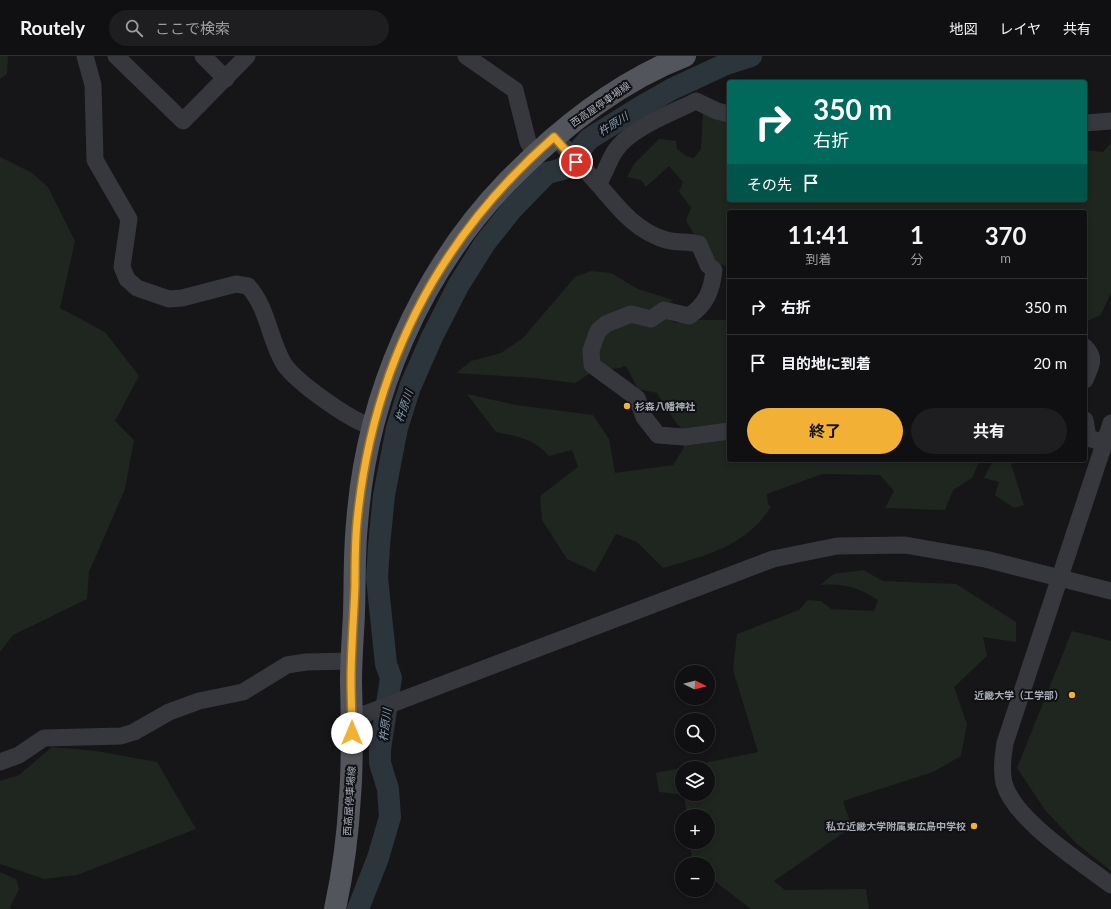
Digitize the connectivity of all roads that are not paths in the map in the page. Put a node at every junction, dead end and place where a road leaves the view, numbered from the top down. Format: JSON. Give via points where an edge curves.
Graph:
{"nodes":[{"id":1,"x":84,"y":56,"type":"edge"},
{"id":2,"x":116,"y":56,"type":"edge"},
{"id":3,"x":203,"y":56,"type":"edge"},
{"id":4,"x":247,"y":56,"type":"edge"},
{"id":5,"x":466,"y":56,"type":"edge"},
{"id":6,"x":684,"y":56,"type":"edge"},
{"id":7,"x":226,"y":79,"type":"junction"},
{"id":8,"x":727,"y":114,"type":"edge"},
{"id":9,"x":1111,"y":121,"type":"edge"},
{"id":10,"x":1087,"y":123,"type":"edge"},
{"id":11,"x":561,"y":144,"type":"junction"},
{"id":12,"x":535,"y":154,"type":"junction"},
{"id":13,"x":598,"y":184,"type":"junction"},
{"id":14,"x":1087,"y":349,"type":"edge"},
{"id":15,"x":1087,"y":376,"type":"edge"},
{"id":16,"x":1111,"y":423,"type":"edge"},
{"id":17,"x":374,"y":427,"type":"junction"},
{"id":18,"x":727,"y":431,"type":"edge"},
{"id":19,"x":1087,"y":432,"type":"edge"},
{"id":20,"x":1105,"y":443,"type":"junction"},
{"id":21,"x":1060,"y":578,"type":"junction"},
{"id":22,"x":1111,"y":591,"type":"edge"},
{"id":23,"x":352,"y":661,"type":"junction"},
{"id":24,"x":352,"y":719,"type":"junction"},
{"id":25,"x":0,"y":762,"type":"edge"},
{"id":26,"x":1111,"y":885,"type":"edge"},
{"id":27,"x":335,"y":909,"type":"edge"}],
"edges":[{"from":1,"to":17,"type":"street","via":[[93,85],[95,160],[129,219],[122,267],[126,279],[137,288],[168,299],[182,298],[236,284],[248,286],[261,304],[284,363],[295,378],[357,421]]},
{"from":2,"to":7,"type":"street","via":[[183,121]]},
{"from":3,"to":7,"type":"street"},
{"from":4,"to":7,"type":"street"},
{"from":5,"to":12,"type":"street","via":[[515,90],[528,142]]},
{"from":6,"to":11,"type":"main road","name":"西高屋停車場線","via":[[632,82],[588,110]]},
{"from":8,"to":13,"type":"street","via":[[696,101],[629,135],[614,152]]},
{"from":9,"to":10,"type":"street"},
{"from":11,"to":12,"type":"main road","name":"西高屋停車場線"},
{"from":11,"to":13,"type":"street"},
{"from":12,"to":17,"type":"main road","name":"西高屋停車場線","via":[[493,197],[461,238],[426,291],[400,344]]},
{"from":13,"to":18,"type":"street","via":[[631,223],[666,241],[690,241],[699,244],[708,265],[714,270],[713,284],[707,299],[699,310],[689,316],[664,310],[651,319],[631,314],[606,324],[598,331],[591,350],[592,366],[637,398],[644,417],[658,435],[685,437]]},
{"from":14,"to":15,"type":"street","via":[[1093,362]]},
{"from":16,"to":20,"type":"street"},
{"from":17,"to":23,"type":"main road","name":"西高屋停車場線","via":[[367,453],[357,523]]},
{"from":19,"to":20,"type":"street","via":[[1088,438]]},
{"from":20,"to":21,"type":"street"},
{"from":21,"to":22,"type":"street"},
{"from":21,"to":24,"type":"street","via":[[905,545],[837,546],[773,559]]},
{"from":21,"to":26,"type":"street","via":[[1005,743],[1002,766],[1004,783],[1012,799],[1033,825]]},
{"from":23,"to":24,"type":"main road","name":"西高屋停車場線"},
{"from":23,"to":25,"type":"street","via":[[287,665],[243,692],[199,701],[169,712],[134,732],[121,736],[44,738],[19,754]]},
{"from":24,"to":27,"type":"main road","name":"西高屋停車場線","via":[[351,795],[344,867]]}]}
